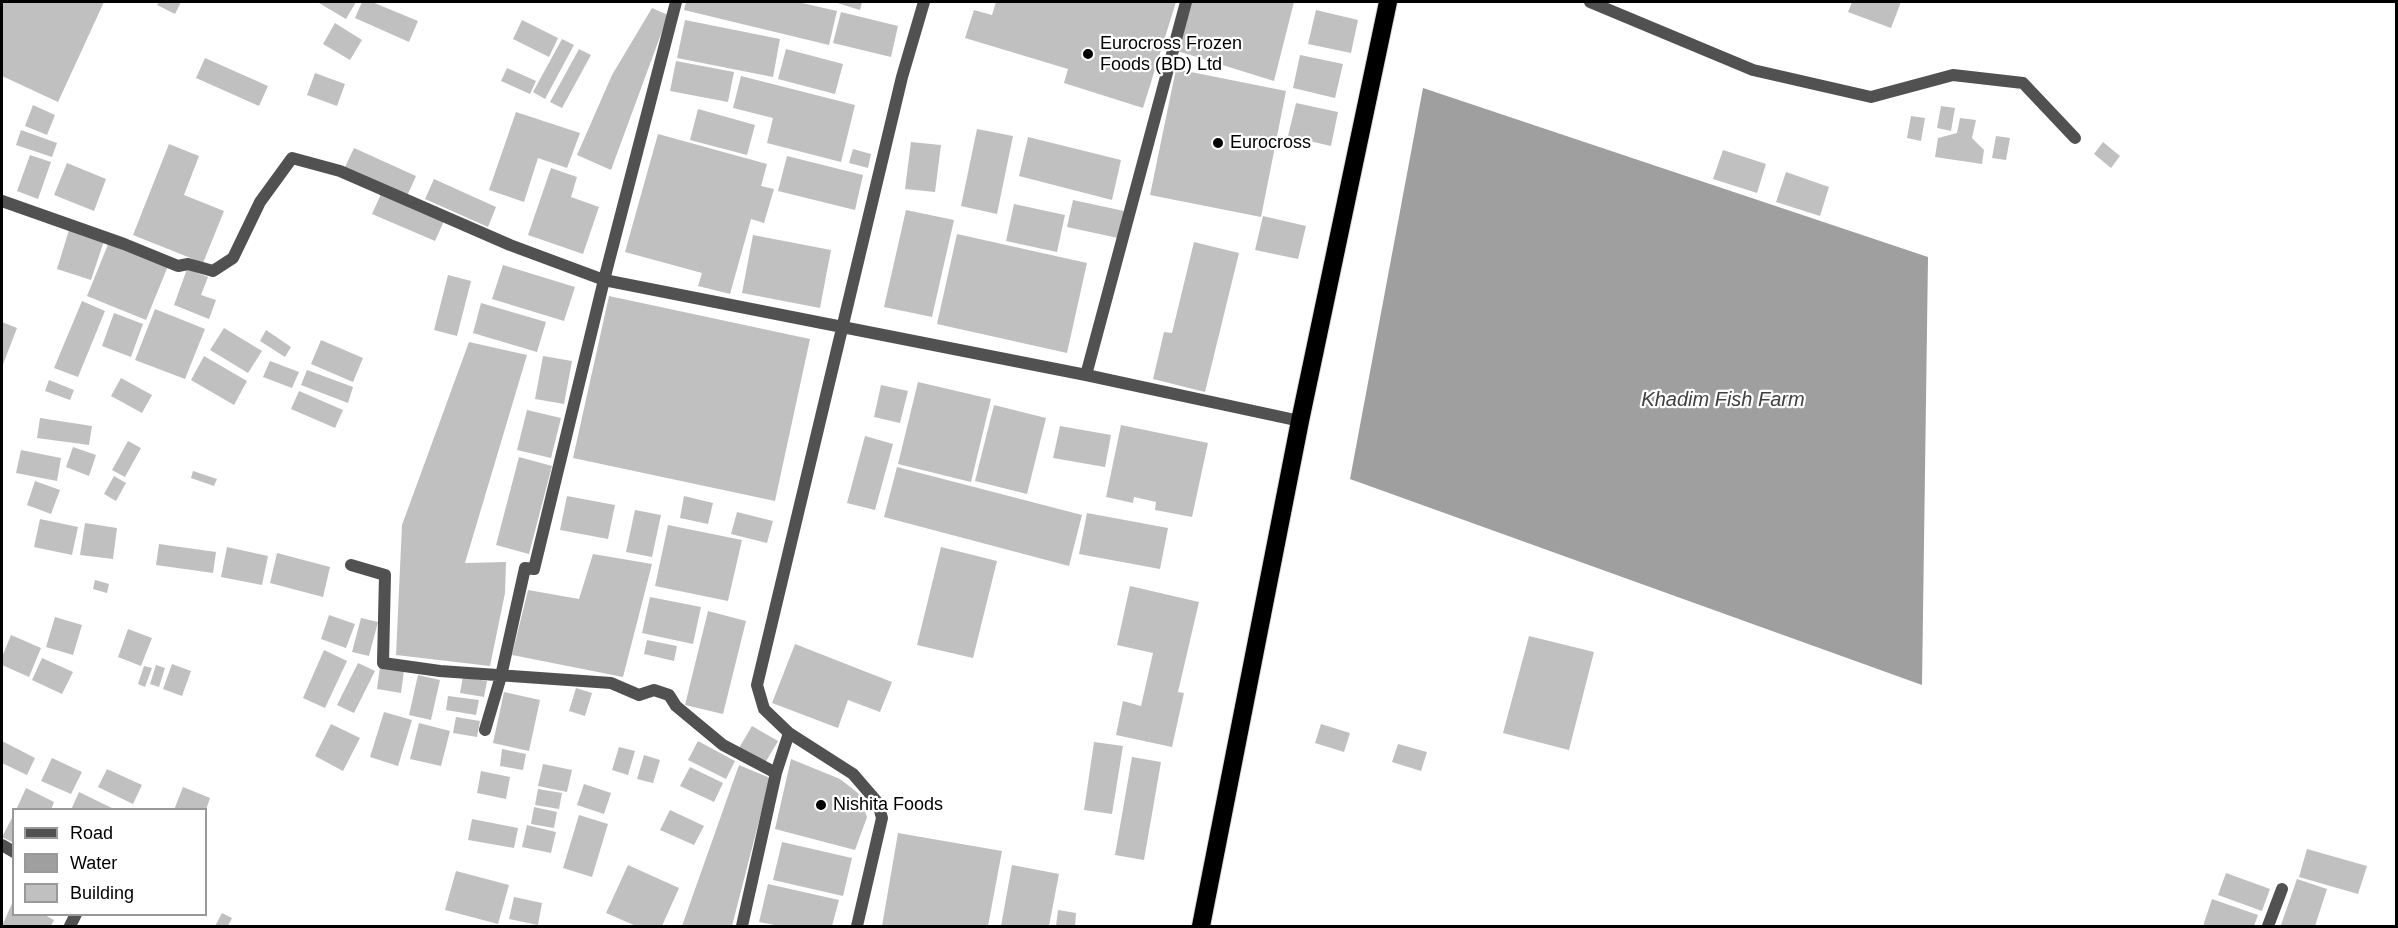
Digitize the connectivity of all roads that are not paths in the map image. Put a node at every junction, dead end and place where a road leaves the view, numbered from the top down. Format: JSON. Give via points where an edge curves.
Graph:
{"nodes":[{"id":1,"x":676,"y":2,"type":"edge"},
{"id":2,"x":924,"y":2,"type":"edge"},
{"id":3,"x":1186,"y":2,"type":"edge"},
{"id":4,"x":1388,"y":2,"type":"edge"},
{"id":5,"x":1590,"y":2,"type":"edge"},
{"id":6,"x":2075,"y":138,"type":"dead end"},
{"id":7,"x":2,"y":203,"type":"edge"},
{"id":8,"x":604,"y":280,"type":"junction"},
{"id":9,"x":842,"y":327,"type":"junction"},
{"id":10,"x":1086,"y":375,"type":"junction"},
{"id":11,"x":1300,"y":421,"type":"junction"},
{"id":12,"x":351,"y":565,"type":"dead end"},
{"id":13,"x":501,"y":676,"type":"junction"},
{"id":14,"x":485,"y":730,"type":"dead end"},
{"id":15,"x":789,"y":733,"type":"junction"},
{"id":16,"x":776,"y":773,"type":"junction"},
{"id":17,"x":2282,"y":889,"type":"dead end"},
{"id":18,"x":742,"y":927,"type":"edge"},
{"id":19,"x":857,"y":927,"type":"edge"},
{"id":20,"x":1201,"y":927,"type":"edge"},
{"id":21,"x":2268,"y":927,"type":"edge"}],
"edges":[{"from":1,"to":8,"type":"street"},
{"from":2,"to":9,"type":"street"},
{"from":3,"to":10,"type":"street"},
{"from":4,"to":11,"type":"highway"},
{"from":5,"to":6,"type":"street","via":[[1753,70],[1871,97],[1953,75],[2023,82]]},
{"from":7,"to":8,"type":"street","via":[[178,266],[188,264],[213,271],[233,258],[260,202],[292,159],[340,171],[510,245]]},
{"from":8,"to":9,"type":"street"},
{"from":8,"to":13,"type":"street","via":[[534,569],[525,568]]},
{"from":9,"to":10,"type":"street"},
{"from":9,"to":15,"type":"street","via":[[757,685],[764,709]]},
{"from":10,"to":11,"type":"street"},
{"from":11,"to":20,"type":"highway"},
{"from":12,"to":13,"type":"street","via":[[385,575],[383,663]]},
{"from":13,"to":14,"type":"street"},
{"from":13,"to":16,"type":"street","via":[[610,683],[639,695],[654,690],[669,695],[676,706],[723,745]]},
{"from":15,"to":16,"type":"street"},
{"from":15,"to":19,"type":"street","via":[[853,774],[878,803],[882,818]]},
{"from":16,"to":18,"type":"street"},
{"from":17,"to":21,"type":"street"}]}
